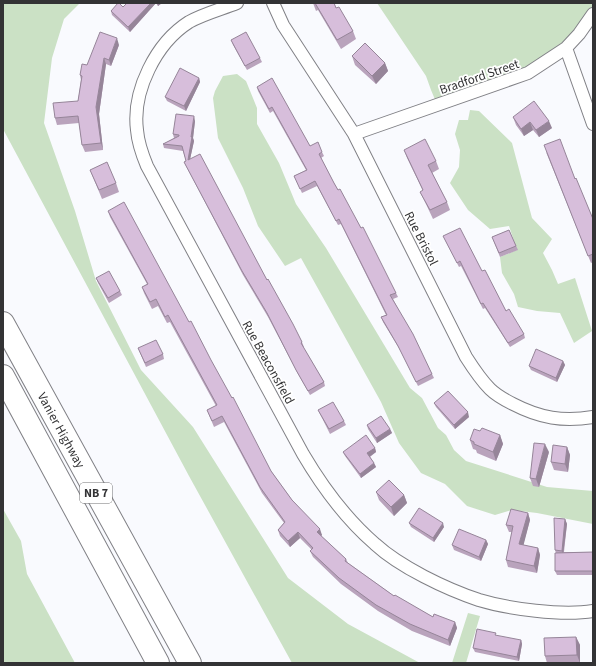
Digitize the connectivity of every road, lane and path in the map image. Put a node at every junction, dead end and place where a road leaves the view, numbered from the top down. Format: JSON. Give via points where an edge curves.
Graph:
{"nodes":[{"id":1,"x":237,"y":3,"type":"edge"},
{"id":2,"x":273,"y":3,"type":"edge"},
{"id":3,"x":593,"y":14,"type":"edge"},
{"id":4,"x":566,"y":48,"type":"junction"},
{"id":5,"x":593,"y":124,"type":"edge"},
{"id":6,"x":354,"y":134,"type":"junction"},
{"id":7,"x":3,"y":323,"type":"edge"},
{"id":8,"x":3,"y":376,"type":"edge"},
{"id":9,"x":593,"y":417,"type":"edge"},
{"id":10,"x":593,"y":611,"type":"edge"},
{"id":11,"x":158,"y":663,"type":"edge"},
{"id":12,"x":190,"y":663,"type":"edge"}],
"edges":[{"from":1,"to":10,"type":"street","name":"Rue Beaconsfield","via":[[190,22],[165,44],[151,65],[141,89],[136,129],[147,166],[303,454],[320,483],[360,530],[376,545],[434,581],[479,600],[517,608],[549,612]]},
{"from":2,"to":6,"type":"street","name":"Rue Bristol","via":[[283,25]]},
{"from":3,"to":4,"type":"street","name":"Bradford Street"},
{"from":4,"to":5,"type":"street"},
{"from":4,"to":6,"type":"street","name":"Bradford Street","via":[[528,73]]},
{"from":6,"to":9,"type":"street","name":"Rue Bristol","via":[[466,357],[490,390],[529,412],[555,419],[577,420]]},
{"from":7,"to":12,"type":"highway","name":"Vanier Highway","number":"NB 7"},
{"from":8,"to":11,"type":"highway","name":"Vanier Highway","number":"NB 7"}]}
